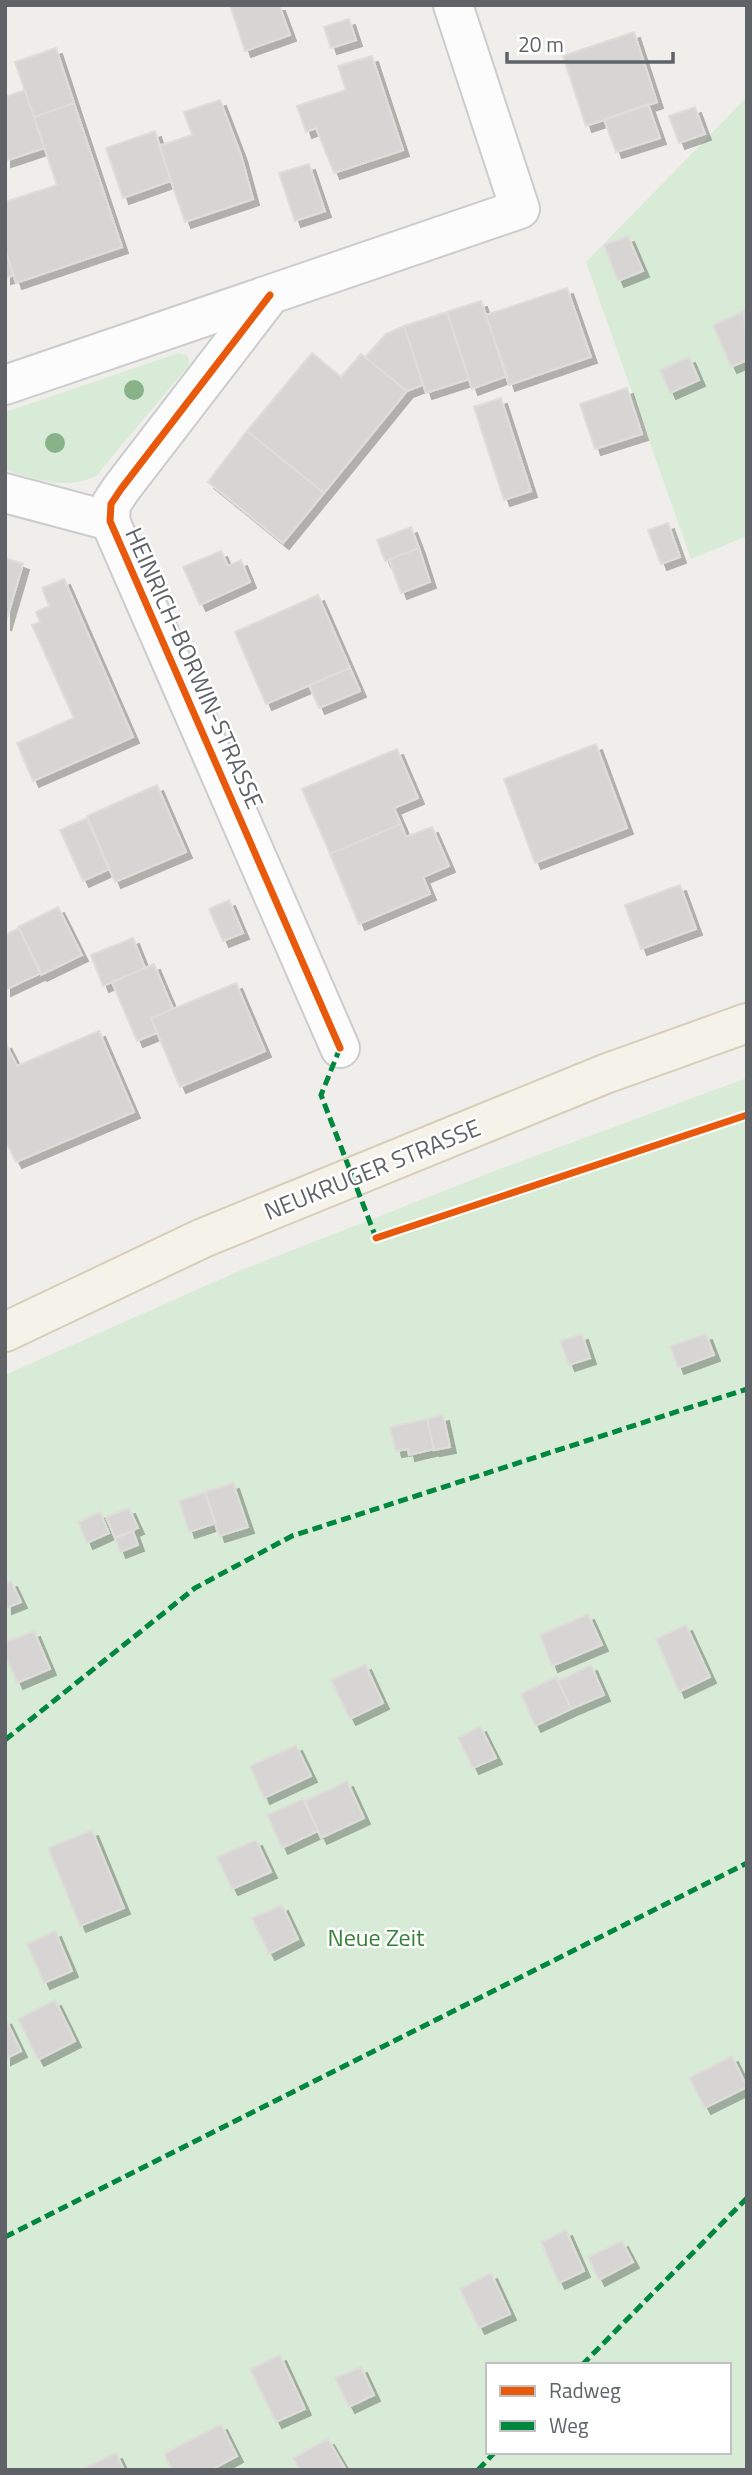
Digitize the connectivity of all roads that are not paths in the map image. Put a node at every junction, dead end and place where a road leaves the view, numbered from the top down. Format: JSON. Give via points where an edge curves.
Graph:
{"nodes":[{"id":1,"x":453,"y":5,"type":"edge"},
{"id":2,"x":270,"y":295,"type":"junction"},
{"id":3,"x":5,"y":384,"type":"edge"},
{"id":4,"x":5,"y":493,"type":"edge"},
{"id":5,"x":110,"y":522,"type":"junction"},
{"id":6,"x":747,"y":1023,"type":"edge"},
{"id":7,"x":340,"y":1048,"type":"dead end"},
{"id":8,"x":5,"y":1332,"type":"edge"}],
"edges":[{"from":1,"to":2,"type":"street","via":[[520,209]]},
{"from":2,"to":3,"type":"street"},
{"from":2,"to":5,"type":"street","name":"HEINRICH-BORWIN-STRASSE","via":[[121,489],[111,504]]},
{"from":4,"to":5,"type":"street","name":"HEINRICH-BORWIN-STRASSE"},
{"from":5,"to":7,"type":"street","name":"HEINRICH-BORWIN-STRASSE"},
{"from":6,"to":8,"type":"main road","name":"NEUKRUGER STRASSE","via":[[605,1074],[203,1238]]}]}
